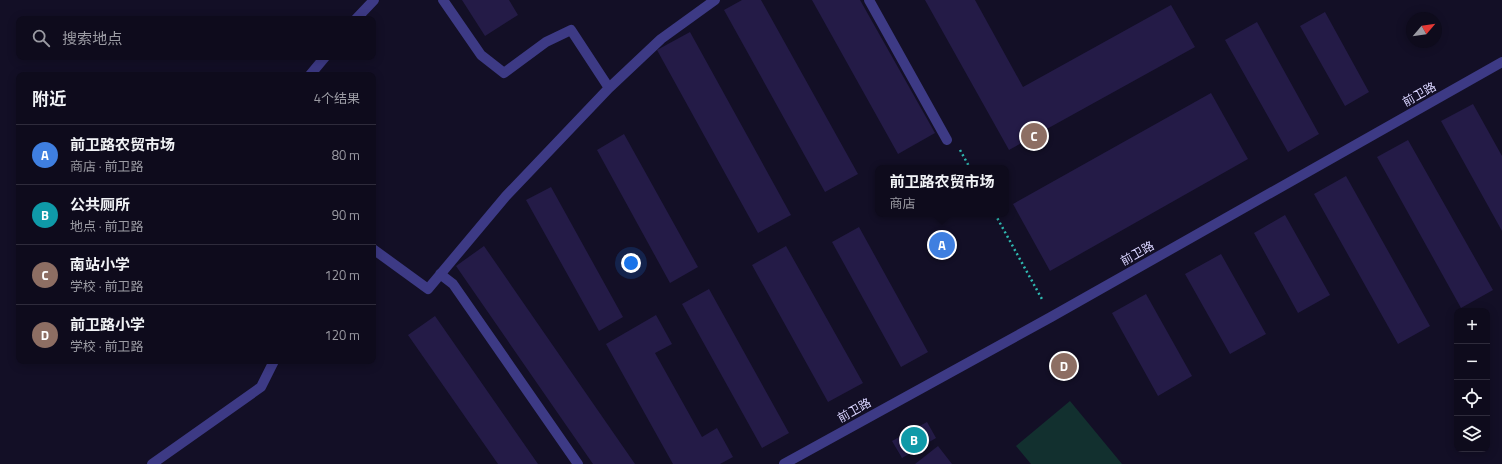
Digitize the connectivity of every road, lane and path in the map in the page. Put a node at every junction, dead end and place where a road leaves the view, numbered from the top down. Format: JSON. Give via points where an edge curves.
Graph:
{"nodes":[{"id":1,"x":374,"y":0,"type":"edge"},
{"id":2,"x":443,"y":0,"type":"edge"},
{"id":3,"x":715,"y":0,"type":"edge"},
{"id":4,"x":869,"y":0,"type":"edge"},
{"id":5,"x":359,"y":16,"type":"edge"},
{"id":6,"x":322,"y":60,"type":"edge"},
{"id":7,"x":1502,"y":62,"type":"edge"},
{"id":8,"x":312,"y":72,"type":"edge"},
{"id":9,"x":609,"y":88,"type":"junction"},
{"id":10,"x":947,"y":140,"type":"dead end"},
{"id":11,"x":997,"y":217,"type":"edge"},
{"id":12,"x":376,"y":251,"type":"edge"},
{"id":13,"x":440,"y":274,"type":"junction"},
{"id":14,"x":1051,"y":317,"type":"junction"},
{"id":15,"x":272,"y":364,"type":"edge"},
{"id":16,"x":152,"y":464,"type":"edge"},
{"id":17,"x":578,"y":464,"type":"edge"},
{"id":18,"x":784,"y":464,"type":"edge"}],
"edges":[{"from":1,"to":5,"type":"street"},
{"from":2,"to":9,"type":"street","via":[[480,55],[504,73],[546,42],[571,30]]},
{"from":3,"to":9,"type":"street","via":[[661,39]]},
{"from":4,"to":10,"type":"street"},
{"from":6,"to":8,"type":"street"},
{"from":7,"to":14,"type":"street","name":"前卫路"},
{"from":9,"to":13,"type":"street","via":[[506,196]]},
{"from":11,"to":14,"type":"path"},
{"from":12,"to":13,"type":"street","via":[[428,289]]},
{"from":13,"to":17,"type":"street","via":[[453,284]]},
{"from":14,"to":18,"type":"street","name":"前卫路"},
{"from":15,"to":16,"type":"street","via":[[260,387]]}]}
